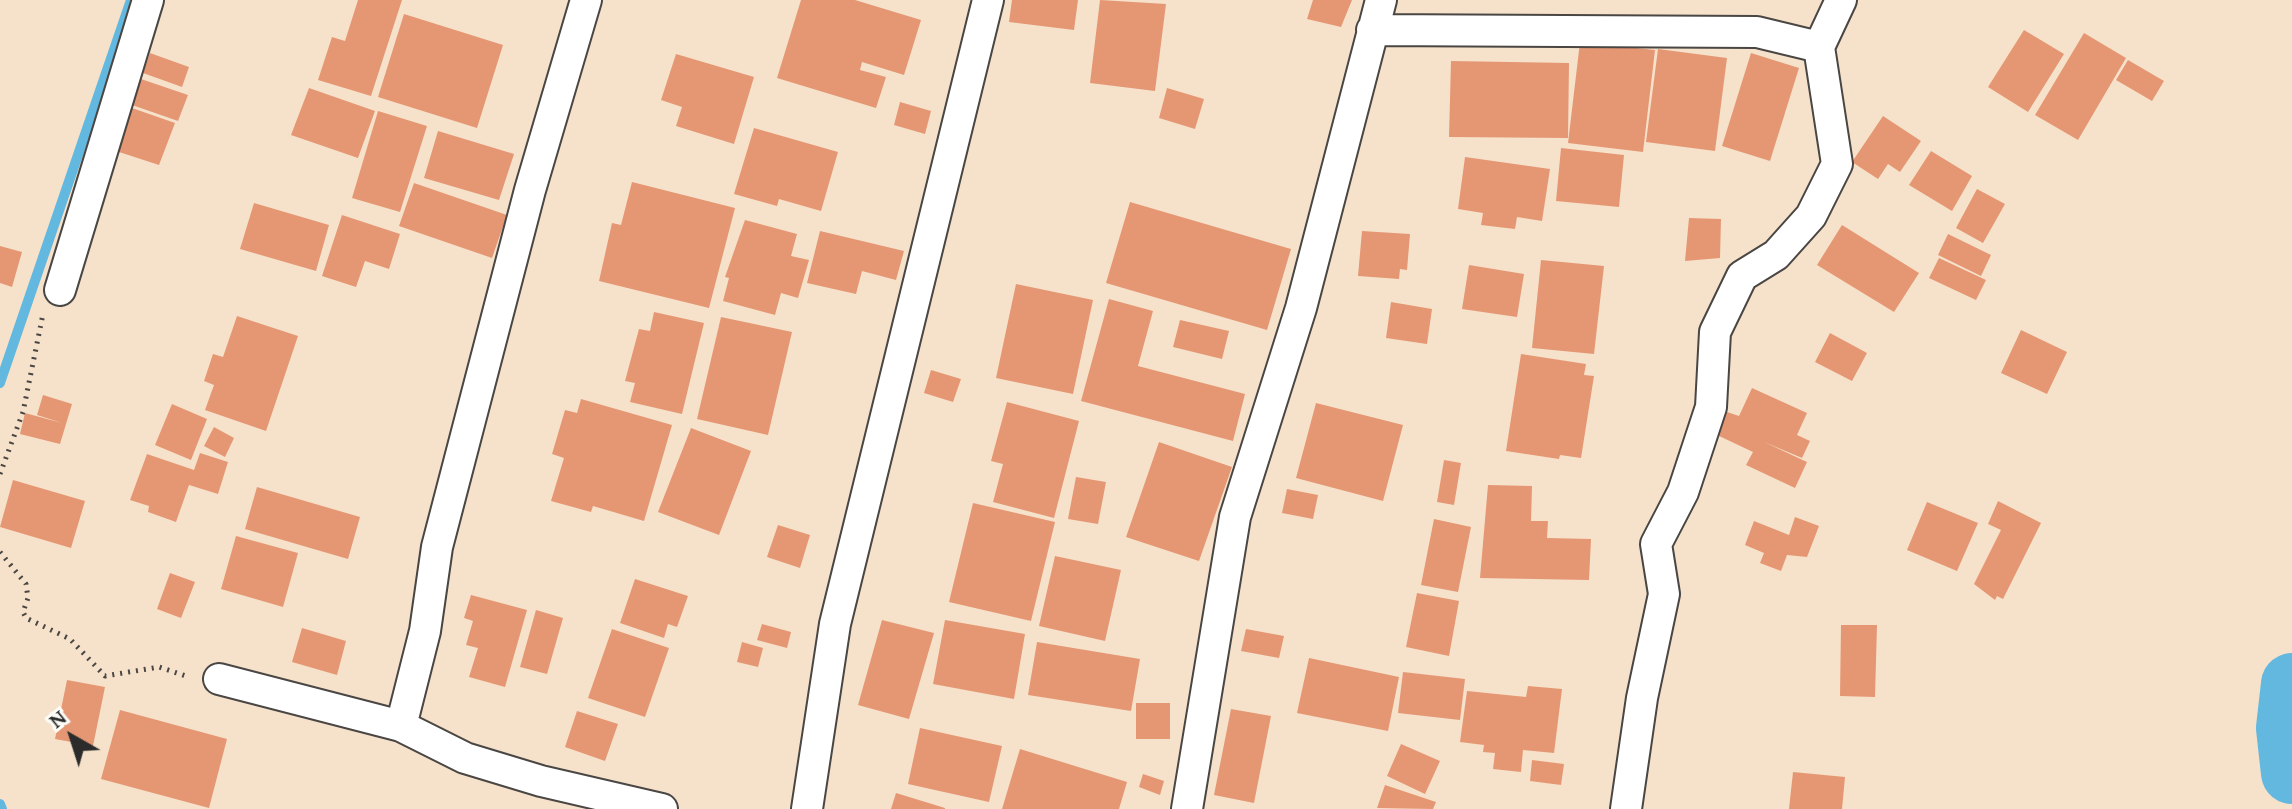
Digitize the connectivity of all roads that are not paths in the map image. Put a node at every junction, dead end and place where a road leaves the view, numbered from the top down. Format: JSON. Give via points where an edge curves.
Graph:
{"nodes":[{"id":1,"x":148,"y":0,"type":"edge"},
{"id":2,"x":586,"y":0,"type":"edge"},
{"id":3,"x":988,"y":0,"type":"edge"},
{"id":4,"x":1381,"y":0,"type":"edge"},
{"id":5,"x":1841,"y":0,"type":"edge"},
{"id":6,"x":1372,"y":30,"type":"junction"},
{"id":7,"x":1819,"y":47,"type":"junction"},
{"id":8,"x":60,"y":290,"type":"road end"},
{"id":9,"x":219,"y":679,"type":"road end"},
{"id":10,"x":401,"y":726,"type":"junction"},
{"id":11,"x":619,"y":804,"type":"edge"},
{"id":12,"x":662,"y":809,"type":"edge"},
{"id":13,"x":807,"y":809,"type":"edge"},
{"id":14,"x":1187,"y":809,"type":"edge"},
{"id":15,"x":1626,"y":809,"type":"edge"}],
"edges":[{"from":1,"to":8,"type":"street"},
{"from":2,"to":10,"type":"street","via":[[530,190],[437,547],[425,631]]},
{"from":3,"to":13,"type":"street","via":[[835,624]]},
{"from":4,"to":6,"type":"street"},
{"from":5,"to":7,"type":"street"},
{"from":6,"to":7,"type":"street","via":[[1757,32]]},
{"from":6,"to":14,"type":"street","via":[[1301,308],[1235,517]]},
{"from":7,"to":15,"type":"street","via":[[1837,164],[1811,216],[1776,255],[1742,276],[1715,332],[1711,407],[1683,492],[1656,544],[1664,594]]},
{"from":9,"to":10,"type":"street"},
{"from":10,"to":11,"type":"street","via":[[465,758]]},
{"from":11,"to":12,"type":"street"}]}
